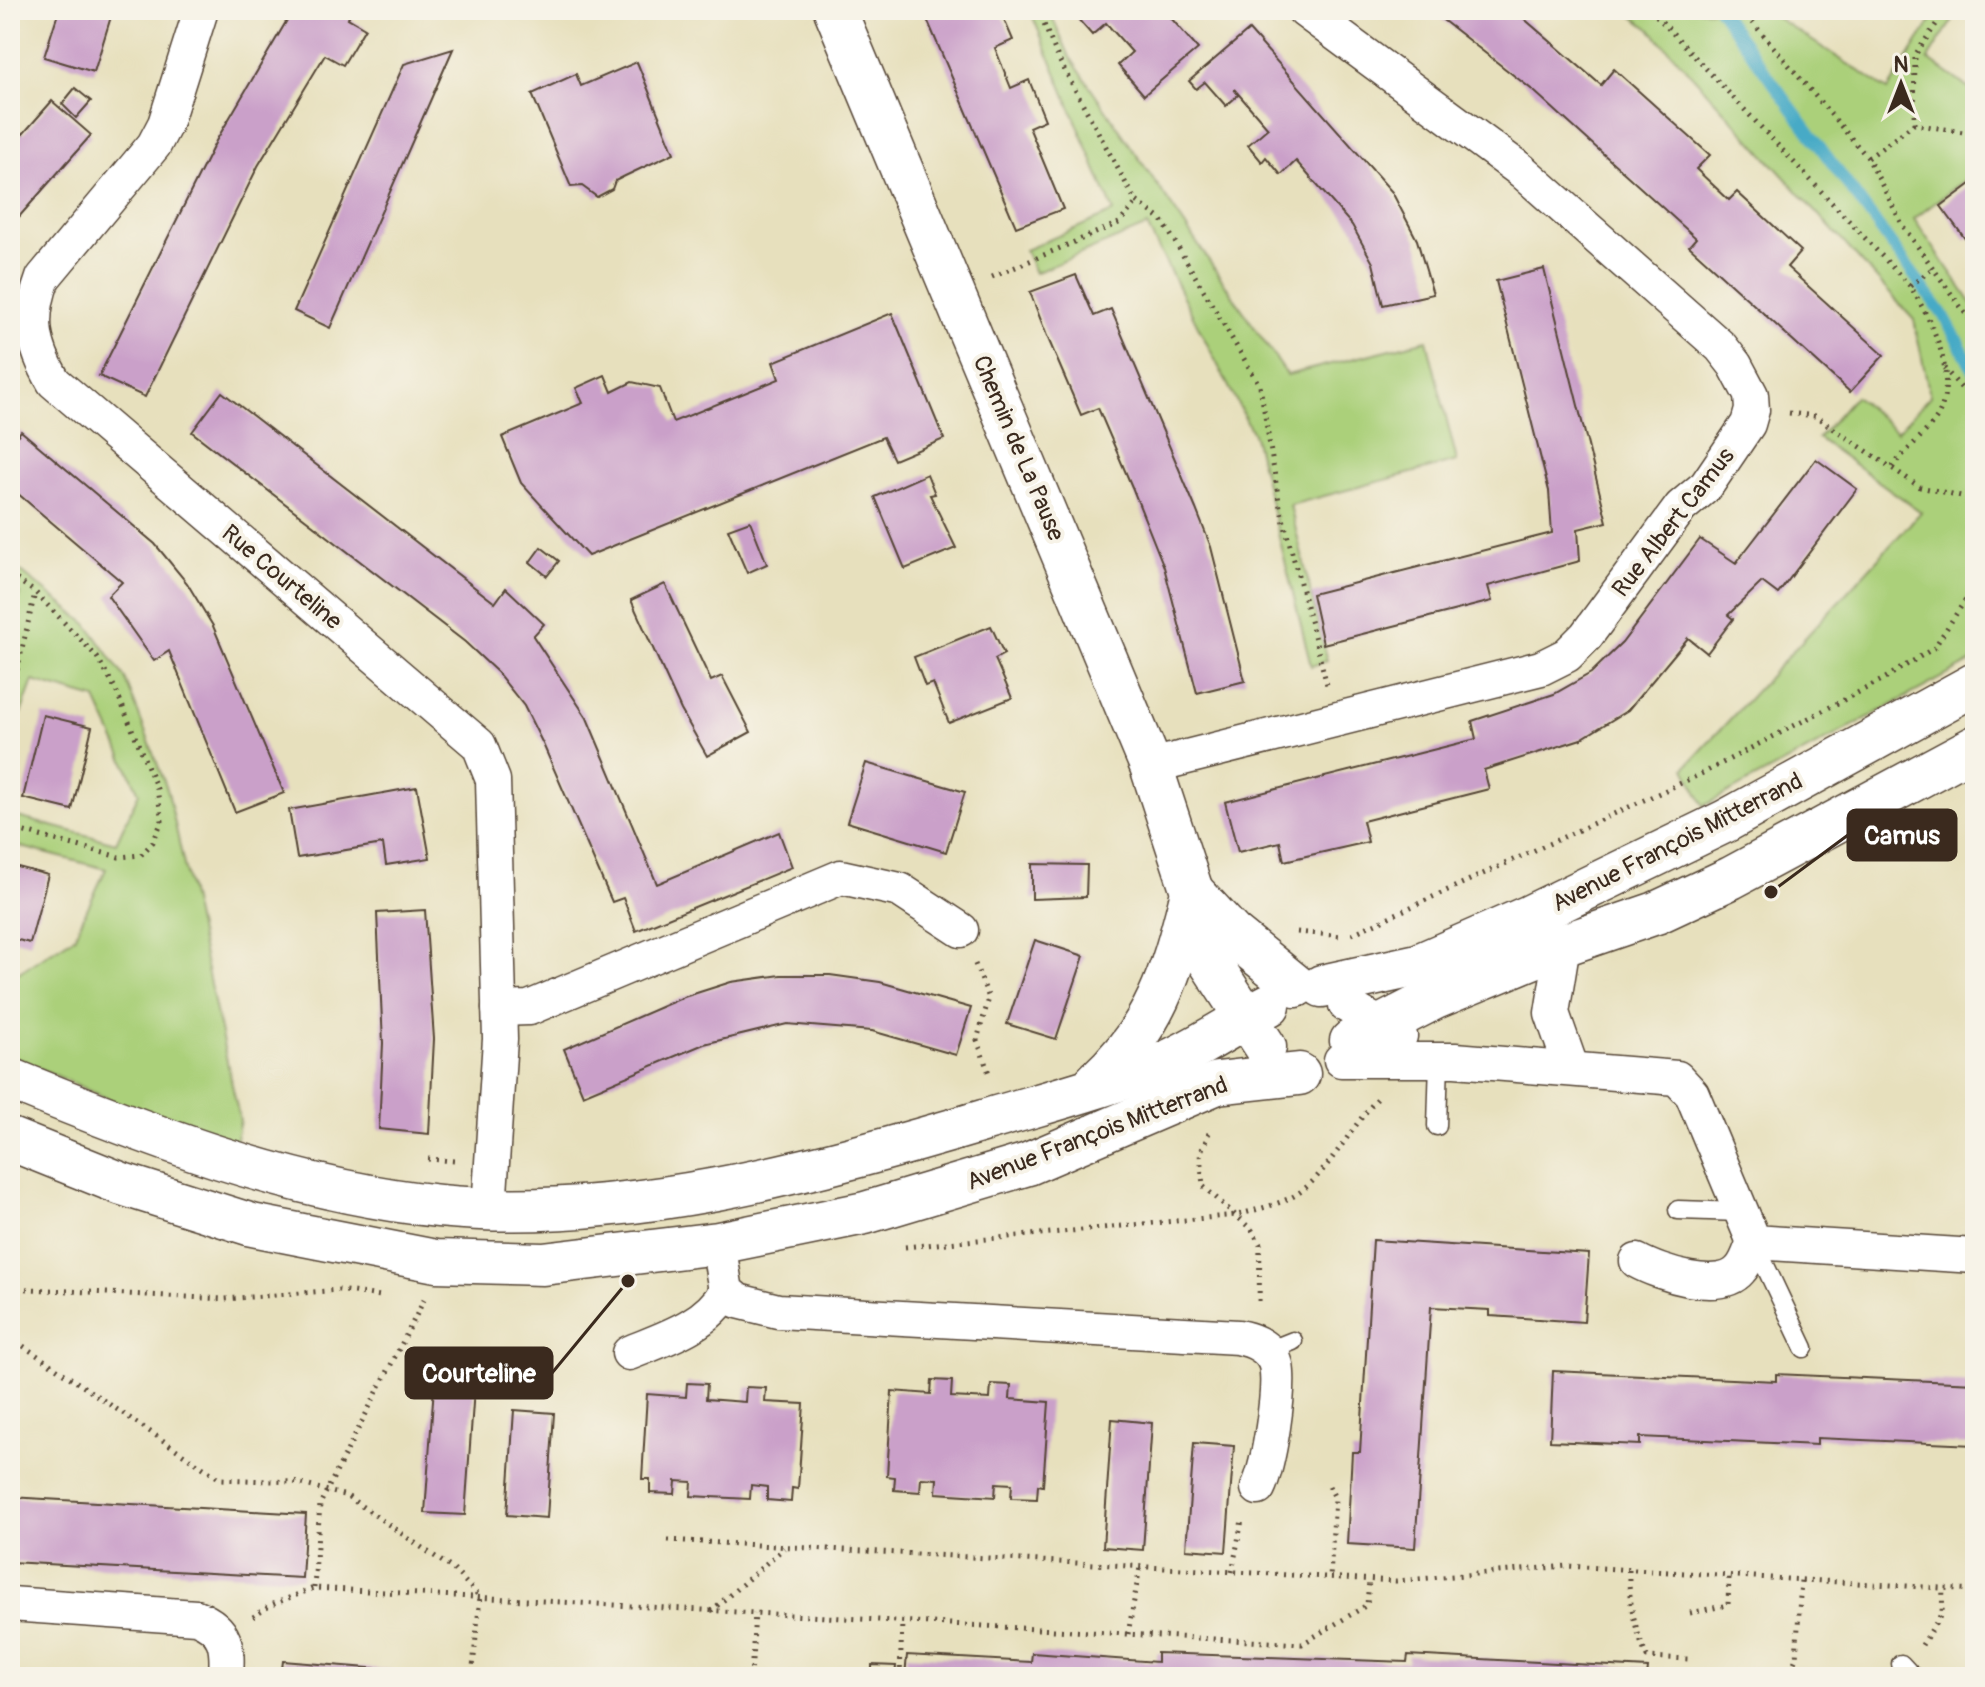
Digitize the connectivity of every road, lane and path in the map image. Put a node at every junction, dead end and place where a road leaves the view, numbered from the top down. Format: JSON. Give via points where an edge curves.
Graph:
{"nodes":[{"id":1,"x":201,"y":10,"type":"edge"},
{"id":2,"x":835,"y":10,"type":"edge"},
{"id":3,"x":1038,"y":10,"type":"edge"},
{"id":4,"x":1304,"y":10,"type":"edge"},
{"id":5,"x":1651,"y":10,"type":"edge"},
{"id":6,"x":1742,"y":10,"type":"edge"},
{"id":7,"x":1946,"y":10,"type":"edge"},
{"id":8,"x":1914,"y":124,"type":"junction"},
{"id":9,"x":1975,"y":134,"type":"edge"},
{"id":10,"x":1868,"y":158,"type":"junction"},
{"id":11,"x":1137,"y":202,"type":"junction"},
{"id":12,"x":1932,"y":269,"type":"junction"},
{"id":13,"x":1910,"y":286,"type":"junction"},
{"id":14,"x":954,"y":292,"type":"junction"},
{"id":15,"x":1975,"y":327,"type":"edge"},
{"id":16,"x":1944,"y":368,"type":"junction"},
{"id":17,"x":1975,"y":404,"type":"edge"},
{"id":18,"x":1752,"y":410,"type":"junction"},
{"id":19,"x":1892,"y":467,"type":"junction"},
{"id":20,"x":1975,"y":499,"type":"edge"},
{"id":21,"x":10,"y":575,"type":"edge"},
{"id":22,"x":1975,"y":585,"type":"edge"},
{"id":23,"x":35,"y":592,"type":"junction"},
{"id":24,"x":1975,"y":684,"type":"edge"},
{"id":25,"x":10,"y":701,"type":"edge"},
{"id":26,"x":1336,"y":720,"type":"junction"},
{"id":27,"x":1975,"y":747,"type":"edge"},
{"id":28,"x":1151,"y":766,"type":"junction"},
{"id":29,"x":10,"y":828,"type":"edge"},
{"id":30,"x":1192,"y":891,"type":"junction"},
{"id":31,"x":961,"y":930,"type":"joint"},
{"id":32,"x":1292,"y":930,"type":"dead end"},
{"id":33,"x":1563,"y":945,"type":"junction"},
{"id":34,"x":499,"y":1009,"type":"junction"},
{"id":35,"x":1313,"y":1019,"type":"junction"},
{"id":36,"x":1571,"y":1067,"type":"junction"},
{"id":37,"x":1444,"y":1068,"type":"junction"},
{"id":38,"x":10,"y":1079,"type":"edge"},
{"id":39,"x":1086,"y":1091,"type":"junction"},
{"id":40,"x":1003,"y":1115,"type":"junction"},
{"id":41,"x":1213,"y":1125,"type":"dead end"},
{"id":42,"x":1437,"y":1126,"type":"dead end"},
{"id":43,"x":10,"y":1139,"type":"edge"},
{"id":44,"x":413,"y":1158,"type":"dead end"},
{"id":45,"x":492,"y":1163,"type":"junction"},
{"id":46,"x":489,"y":1209,"type":"junction"},
{"id":47,"x":1678,"y":1210,"type":"dead end"},
{"id":48,"x":1237,"y":1215,"type":"junction"},
{"id":49,"x":1748,"y":1227,"type":"junction"},
{"id":50,"x":718,"y":1243,"type":"junction"},
{"id":51,"x":904,"y":1247,"type":"dead end"},
{"id":52,"x":1975,"y":1256,"type":"edge"},
{"id":53,"x":1637,"y":1261,"type":"dead end"},
{"id":54,"x":10,"y":1288,"type":"edge"},
{"id":55,"x":726,"y":1291,"type":"junction"},
{"id":56,"x":225,"y":1299,"type":"dead end"},
{"id":57,"x":424,"y":1300,"type":"dead end"},
{"id":58,"x":10,"y":1337,"type":"edge"},
{"id":59,"x":1272,"y":1344,"type":"junction"},
{"id":60,"x":1804,"y":1348,"type":"dead end"},
{"id":61,"x":629,"y":1353,"type":"dead end"},
{"id":62,"x":1270,"y":1481,"type":"joint"},
{"id":63,"x":1329,"y":1486,"type":"dead end"},
{"id":64,"x":327,"y":1489,"type":"junction"},
{"id":65,"x":668,"y":1540,"type":"dead end"},
{"id":66,"x":785,"y":1547,"type":"junction"},
{"id":67,"x":1140,"y":1567,"type":"junction"},
{"id":68,"x":1629,"y":1570,"type":"junction"},
{"id":69,"x":1232,"y":1572,"type":"junction"},
{"id":70,"x":1729,"y":1576,"type":"junction"},
{"id":71,"x":1330,"y":1578,"type":"junction"},
{"id":72,"x":1369,"y":1580,"type":"junction"},
{"id":73,"x":1801,"y":1580,"type":"junction"},
{"id":74,"x":314,"y":1588,"type":"junction"},
{"id":75,"x":1943,"y":1588,"type":"junction"},
{"id":76,"x":1975,"y":1590,"type":"edge"},
{"id":77,"x":480,"y":1597,"type":"junction"},
{"id":78,"x":10,"y":1604,"type":"edge"},
{"id":79,"x":711,"y":1611,"type":"junction"},
{"id":80,"x":755,"y":1613,"type":"junction"},
{"id":81,"x":1690,"y":1613,"type":"dead end"},
{"id":82,"x":902,"y":1622,"type":"junction"},
{"id":83,"x":1128,"y":1634,"type":"junction"},
{"id":84,"x":224,"y":1636,"type":"junction"},
{"id":85,"x":1688,"y":1659,"type":"dead end"},
{"id":86,"x":1907,"y":1670,"type":"edge"},
{"id":87,"x":226,"y":1677,"type":"edge"},
{"id":88,"x":472,"y":1677,"type":"edge"},
{"id":89,"x":751,"y":1677,"type":"edge"},
{"id":90,"x":900,"y":1677,"type":"edge"},
{"id":91,"x":1788,"y":1677,"type":"edge"}],
"edges":[{"from":1,"to":34,"type":"street","name":"Rue Courteline","via":[[154,145],[43,278],[32,330],[39,357],[54,382],[479,745],[493,780]]},
{"from":2,"to":14,"type":"street","name":"Chemin de La Pause"},
{"from":3,"to":11,"type":"path","via":[[1059,60]]},
{"from":4,"to":18,"type":"street","via":[[1522,171],[1721,347],[1746,382]]},
{"from":5,"to":13,"type":"path"},
{"from":6,"to":10,"type":"path"},
{"from":7,"to":8,"type":"path","via":[[1915,55]]},
{"from":8,"to":9,"type":"path"},
{"from":8,"to":10,"type":"path"},
{"from":10,"to":12,"type":"path"},
{"from":11,"to":14,"type":"path","via":[[1119,223]]},
{"from":11,"to":26,"type":"path","via":[[1162,220],[1260,386],[1280,507]]},
{"from":12,"to":13,"type":"path"},
{"from":12,"to":15,"type":"path"},
{"from":13,"to":16,"type":"path","via":[[1933,324]]},
{"from":14,"to":28,"type":"street","name":"Chemin de La Pause"},
{"from":16,"to":17,"type":"path"},
{"from":16,"to":19,"type":"path","via":[[1937,417]]},
{"from":18,"to":19,"type":"path","via":[[1815,416]]},
{"from":18,"to":26,"type":"street","name":"Rue Albert Camus","via":[[1706,486],[1681,507],[1567,655],[1541,668]]},
{"from":19,"to":20,"type":"path","via":[[1920,487]]},
{"from":21,"to":23,"type":"path"},
{"from":22,"to":32,"type":"path","via":[[1934,648],[1703,773],[1359,931],[1325,936]]},
{"from":23,"to":25,"type":"path"},
{"from":23,"to":29,"type":"path","via":[[97,657],[115,688],[157,789],[162,821],[141,855],[119,857]]},
{"from":24,"to":35,"type":"street","name":"Avenue François Mitterrand","via":[[1726,821]]},
{"from":26,"to":28,"type":"street","name":"Rue Albert Camus"},
{"from":27,"to":33,"type":"street","name":"Avenue François Mitterrand","via":[[1731,878],[1656,913]]},
{"from":28,"to":30,"type":"street","name":"Chemin de La Pause"},
{"from":30,"to":35,"type":"street","name":"Chemin de La Pause"},
{"from":30,"to":35,"type":"street","name":"Chemin de La Pause","via":[[1208,959]]},
{"from":30,"to":39,"type":"street","via":[[1177,949],[1141,1035]]},
{"from":31,"to":34,"type":"street","via":[[900,890],[841,877],[529,1008]]},
{"from":31,"to":40,"type":"path","via":[[989,998],[977,1040]]},
{"from":33,"to":35,"type":"street","name":"Avenue François Mitterrand","via":[[1435,998]]},
{"from":33,"to":36,"type":"street","via":[[1552,1013]]},
{"from":34,"to":45,"type":"street","name":"Rue Courteline"},
{"from":35,"to":37,"type":"street"},
{"from":35,"to":37,"type":"street"},
{"from":35,"to":39,"type":"street","name":"Avenue François Mitterrand"},
{"from":35,"to":50,"type":"street","name":"Avenue François Mitterrand","via":[[1329,1070],[1217,1083],[972,1183],[865,1213]]},
{"from":36,"to":37,"type":"street"},
{"from":36,"to":49,"type":"street","via":[[1664,1075],[1686,1085]]},
{"from":37,"to":42,"type":"lane"},
{"from":37,"to":48,"type":"path","via":[[1393,1085],[1366,1110],[1312,1182],[1292,1197]]},
{"from":38,"to":46,"type":"street","name":"Avenue François Mitterrand","via":[[140,1132],[259,1169],[385,1198]]},
{"from":39,"to":40,"type":"street","name":"Avenue François Mitterrand"},
{"from":40,"to":46,"type":"street","name":"Avenue François Mitterrand","via":[[896,1147],[693,1192],[590,1206]]},
{"from":41,"to":48,"type":"path","via":[[1200,1154],[1203,1186]]},
{"from":43,"to":50,"type":"street","name":"Avenue François Mitterrand","via":[[122,1184],[252,1225],[436,1261],[543,1264]]},
{"from":44,"to":45,"type":"path"},
{"from":45,"to":46,"type":"street","name":"Rue Courteline"},
{"from":47,"to":49,"type":"lane"},
{"from":48,"to":51,"type":"path"},
{"from":48,"to":59,"type":"path","via":[[1260,1244]]},
{"from":49,"to":52,"type":"street"},
{"from":49,"to":53,"type":"street","via":[[1742,1269],[1728,1278],[1678,1277]]},
{"from":49,"to":60,"type":"lane"},
{"from":50,"to":55,"type":"street"},
{"from":54,"to":56,"type":"path"},
{"from":55,"to":59,"type":"street","via":[[738,1301],[778,1311],[1222,1336]]},
{"from":55,"to":61,"type":"street","via":[[718,1305],[694,1324]]},
{"from":57,"to":64,"type":"path"},
{"from":58,"to":64,"type":"path","via":[[220,1479]]},
{"from":59,"to":62,"type":"street","via":[[1276,1365]]},
{"from":62,"to":69,"type":"path","via":[[1244,1513]]},
{"from":63,"to":71,"type":"path","via":[[1335,1498]]},
{"from":64,"to":74,"type":"path","via":[[320,1504]]},
{"from":64,"to":77,"type":"path","via":[[347,1496],[453,1569]]},
{"from":65,"to":66,"type":"path"},
{"from":66,"to":67,"type":"path"},
{"from":66,"to":79,"type":"path"},
{"from":67,"to":69,"type":"path"},
{"from":67,"to":83,"type":"path"},
{"from":68,"to":70,"type":"path"},
{"from":68,"to":72,"type":"path","via":[[1567,1566]]},
{"from":68,"to":85,"type":"path","via":[[1638,1638],[1647,1657]]},
{"from":69,"to":71,"type":"path"},
{"from":70,"to":73,"type":"path"},
{"from":70,"to":81,"type":"path","via":[[1728,1605]]},
{"from":71,"to":72,"type":"path"},
{"from":72,"to":83,"type":"path","via":[[1367,1605],[1302,1644]]},
{"from":73,"to":75,"type":"path"},
{"from":73,"to":91,"type":"path","via":[[1796,1658]]},
{"from":74,"to":77,"type":"path"},
{"from":74,"to":84,"type":"path","via":[[271,1605]]},
{"from":75,"to":76,"type":"path"},
{"from":75,"to":86,"type":"path","via":[[1942,1613]]},
{"from":77,"to":79,"type":"path"},
{"from":77,"to":88,"type":"path"},
{"from":78,"to":84,"type":"street","via":[[196,1617],[212,1623]]},
{"from":79,"to":80,"type":"path"},
{"from":80,"to":82,"type":"path"},
{"from":80,"to":89,"type":"path"},
{"from":82,"to":83,"type":"path"},
{"from":82,"to":90,"type":"path"},
{"from":84,"to":87,"type":"street"}]}
